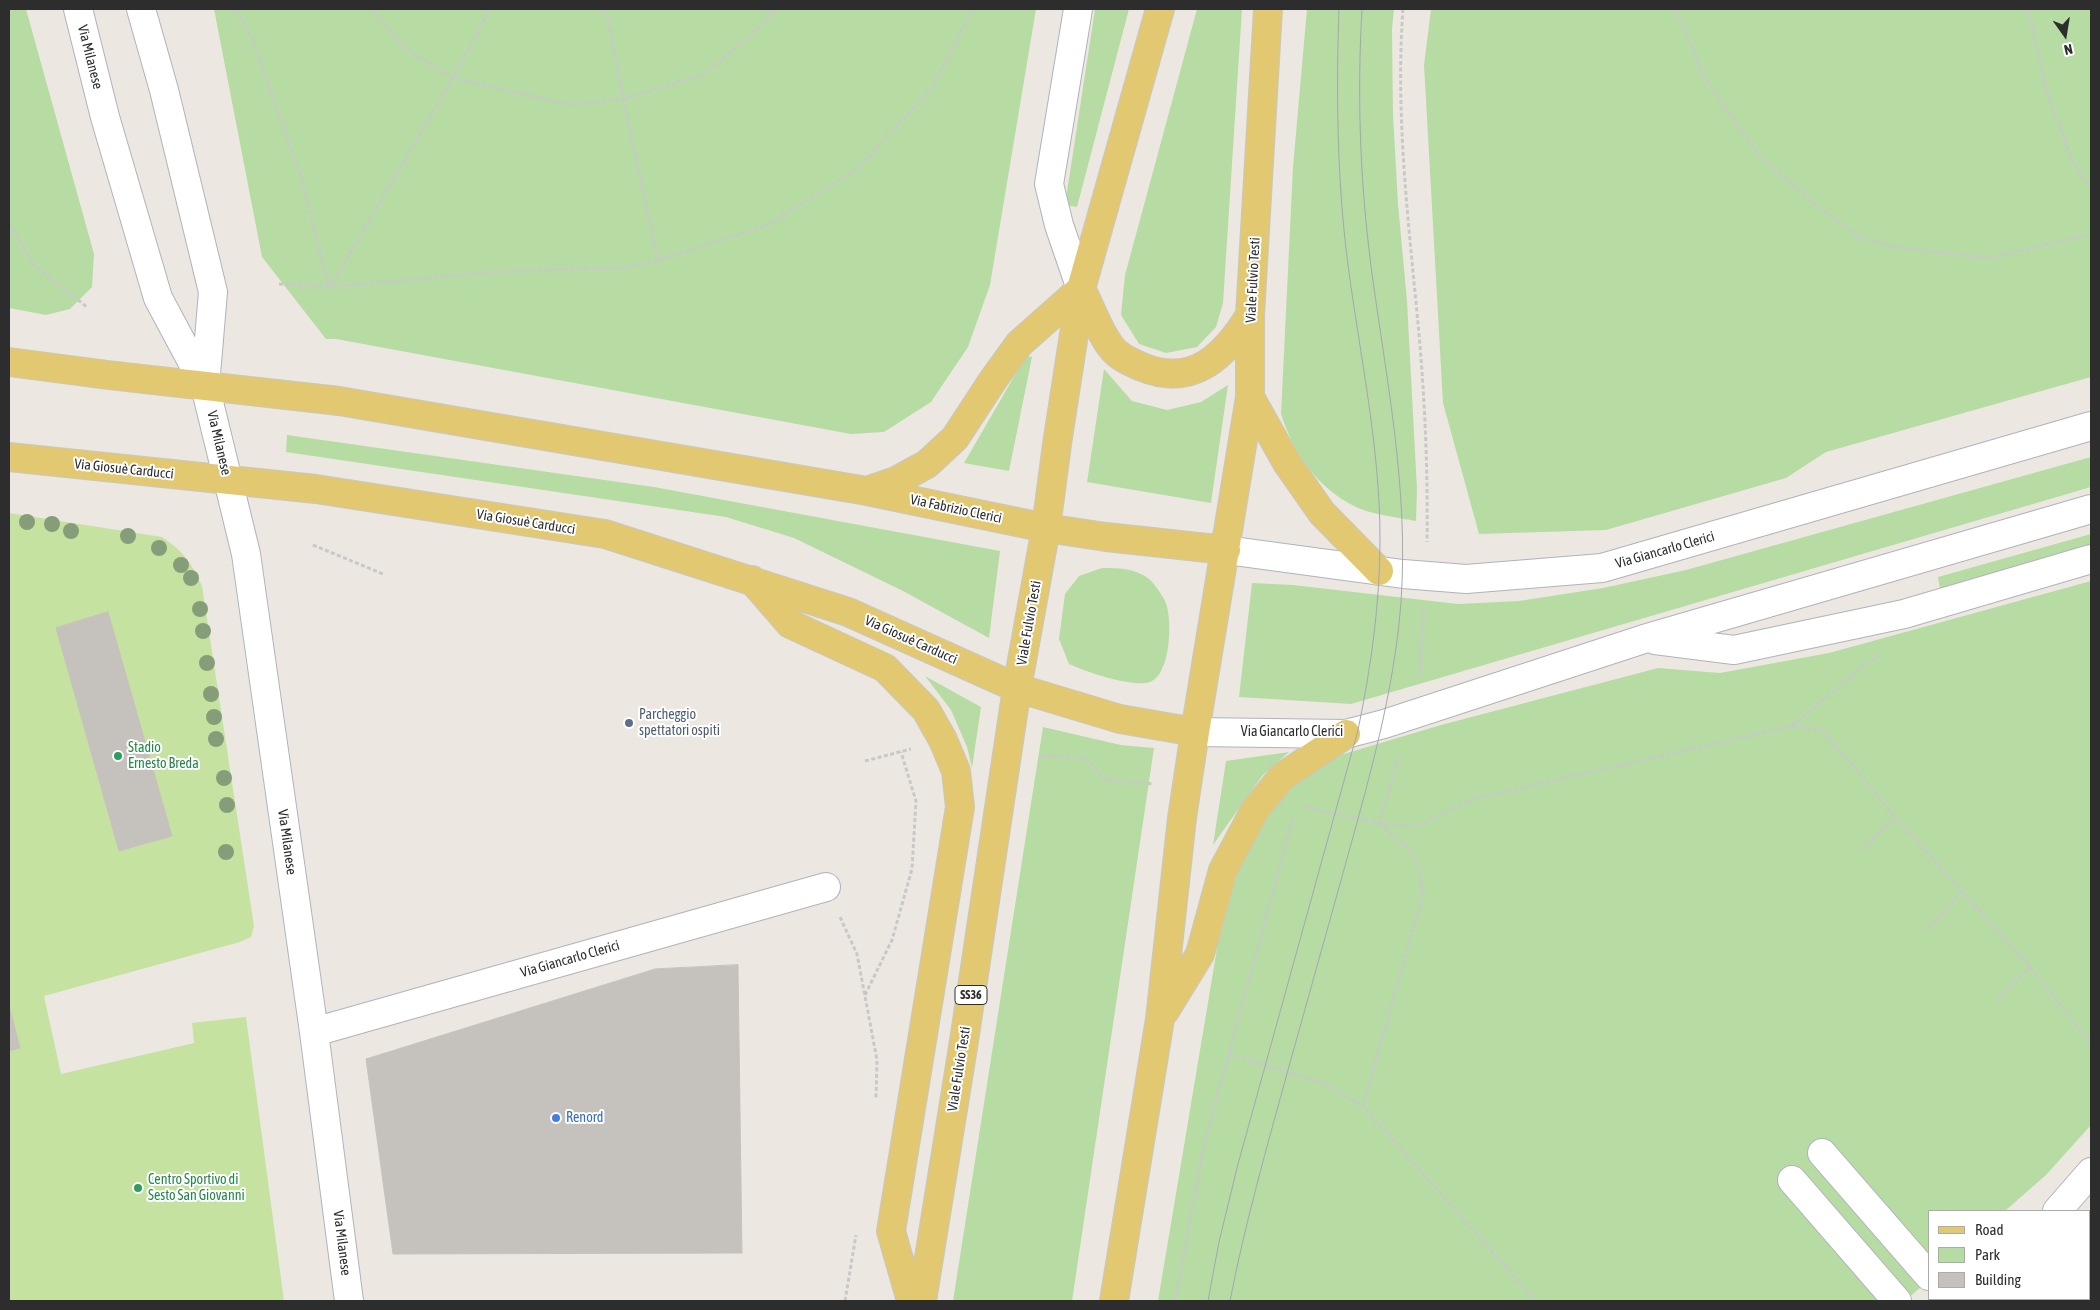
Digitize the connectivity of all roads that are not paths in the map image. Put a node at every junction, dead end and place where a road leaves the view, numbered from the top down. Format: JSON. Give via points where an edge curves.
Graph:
{"nodes":[{"id":1,"x":78,"y":9,"type":"edge"},
{"id":2,"x":141,"y":9,"type":"edge"},
{"id":3,"x":1078,"y":9,"type":"edge"},
{"id":4,"x":1160,"y":9,"type":"edge"},
{"id":5,"x":1268,"y":9,"type":"edge"},
{"id":6,"x":1082,"y":289,"type":"junction"},
{"id":7,"x":1250,"y":316,"type":"junction"},
{"id":8,"x":9,"y":362,"type":"edge"},
{"id":9,"x":205,"y":386,"type":"junction"},
{"id":10,"x":1250,"y":397,"type":"junction"},
{"id":11,"x":2091,"y":426,"type":"edge"},
{"id":12,"x":9,"y":457,"type":"edge"},
{"id":13,"x":228,"y":480,"type":"junction"},
{"id":14,"x":867,"y":490,"type":"junction"},
{"id":15,"x":2091,"y":508,"type":"edge"},
{"id":16,"x":1046,"y":528,"type":"junction"},
{"id":17,"x":1226,"y":550,"type":"junction"},
{"id":18,"x":2091,"y":559,"type":"edge"},
{"id":19,"x":1379,"y":571,"type":"junction"},
{"id":20,"x":752,"y":580,"type":"junction"},
{"id":21,"x":1644,"y":639,"type":"junction"},
{"id":22,"x":1017,"y":688,"type":"junction"},
{"id":23,"x":1195,"y":732,"type":"junction"},
{"id":24,"x":1346,"y":734,"type":"junction"},
{"id":25,"x":826,"y":887,"type":"road end"},
{"id":26,"x":1160,"y":1019,"type":"junction"},
{"id":27,"x":314,"y":1032,"type":"junction"},
{"id":28,"x":1822,"y":1153,"type":"dead end"},
{"id":29,"x":2091,"y":1172,"type":"edge"},
{"id":30,"x":1792,"y":1180,"type":"dead end"},
{"id":31,"x":2058,"y":1210,"type":"edge"},
{"id":32,"x":1928,"y":1275,"type":"edge"},
{"id":33,"x":349,"y":1301,"type":"edge"},
{"id":34,"x":911,"y":1301,"type":"edge"},
{"id":35,"x":922,"y":1301,"type":"edge"},
{"id":36,"x":1114,"y":1301,"type":"edge"},
{"id":37,"x":1897,"y":1301,"type":"edge"}],
"edges":[{"from":1,"to":9,"type":"street","name":"Via Milanese","via":[[105,117],[158,298]]},
{"from":2,"to":9,"type":"street","name":"Via Milanese","via":[[213,292]]},
{"from":3,"to":6,"type":"street","name":"Viale Fulvio Testi","via":[[1049,184],[1059,225]]},
{"from":4,"to":6,"type":"main road","name":"Viale Fulvio Testi"},
{"from":5,"to":7,"type":"main road","name":"Viale Fulvio Testi"},
{"from":6,"to":7,"type":"main road","via":[[1106,339],[1117,354],[1147,369],[1166,373],[1201,368],[1218,357],[1236,339]]},
{"from":6,"to":14,"type":"main road","via":[[1020,344],[956,438],[926,464],[896,481]]},
{"from":6,"to":16,"type":"main road","name":"Viale Fulvio Testi","via":[[1056,444]]},
{"from":7,"to":10,"type":"main road","name":"Viale Fulvio Testi"},
{"from":8,"to":9,"type":"main road"},
{"from":9,"to":13,"type":"street","name":"Via Milanese"},
{"from":9,"to":14,"type":"main road","via":[[339,401]]},
{"from":10,"to":17,"type":"main road","name":"Viale Fulvio Testi"},
{"from":10,"to":19,"type":"main road","via":[[1287,463],[1322,513]]},
{"from":11,"to":19,"type":"street","name":"Via Giancarlo Clerici","via":[[1602,568],[1466,579]]},
{"from":12,"to":13,"type":"main road","name":"Via Giosuè Carducci"},
{"from":13,"to":20,"type":"main road","name":"Via Giosuè Carducci","via":[[316,489],[605,534]]},
{"from":13,"to":27,"type":"street","name":"Via Milanese","via":[[246,554]]},
{"from":14,"to":16,"type":"main road","name":"Via Fabrizio Clerici"},
{"from":15,"to":21,"type":"street","name":"Via Giancarlo Clerici"},
{"from":16,"to":17,"type":"main road"},
{"from":16,"to":22,"type":"main road","name":"Viale Fulvio Testi"},
{"from":17,"to":19,"type":"street","name":"Via Giancarlo Clerici"},
{"from":17,"to":23,"type":"main road","name":"Viale Fulvio Testi"},
{"from":18,"to":21,"type":"street","name":"Via Giancarlo Clerici","via":[[1904,614],[1734,650]]},
{"from":20,"to":22,"type":"main road","name":"Via Giosuè Carducci","via":[[848,612]]},
{"from":20,"to":34,"type":"main road","via":[[790,624],[885,668],[926,710],[944,740],[956,771],[960,807],[891,1231]]},
{"from":21,"to":24,"type":"street","name":"Via Giancarlo Clerici"},
{"from":22,"to":23,"type":"main road","via":[[1120,719]]},
{"from":22,"to":35,"type":"main road","name":"Viale Fulvio Testi","number":"SS36"},
{"from":23,"to":24,"type":"street","name":"Via Giancarlo Clerici"},
{"from":23,"to":26,"type":"main road","name":"Viale Fulvio Testi"},
{"from":24,"to":26,"type":"main road","via":[[1282,777],[1255,810],[1222,870],[1200,954]]},
{"from":25,"to":27,"type":"street","name":"Via Giancarlo Clerici"},
{"from":26,"to":36,"type":"main road","name":"Viale Fulvio Testi"},
{"from":27,"to":33,"type":"street","name":"Via Milanese"},
{"from":28,"to":32,"type":"street"},
{"from":29,"to":31,"type":"street"},
{"from":30,"to":37,"type":"street"}]}
